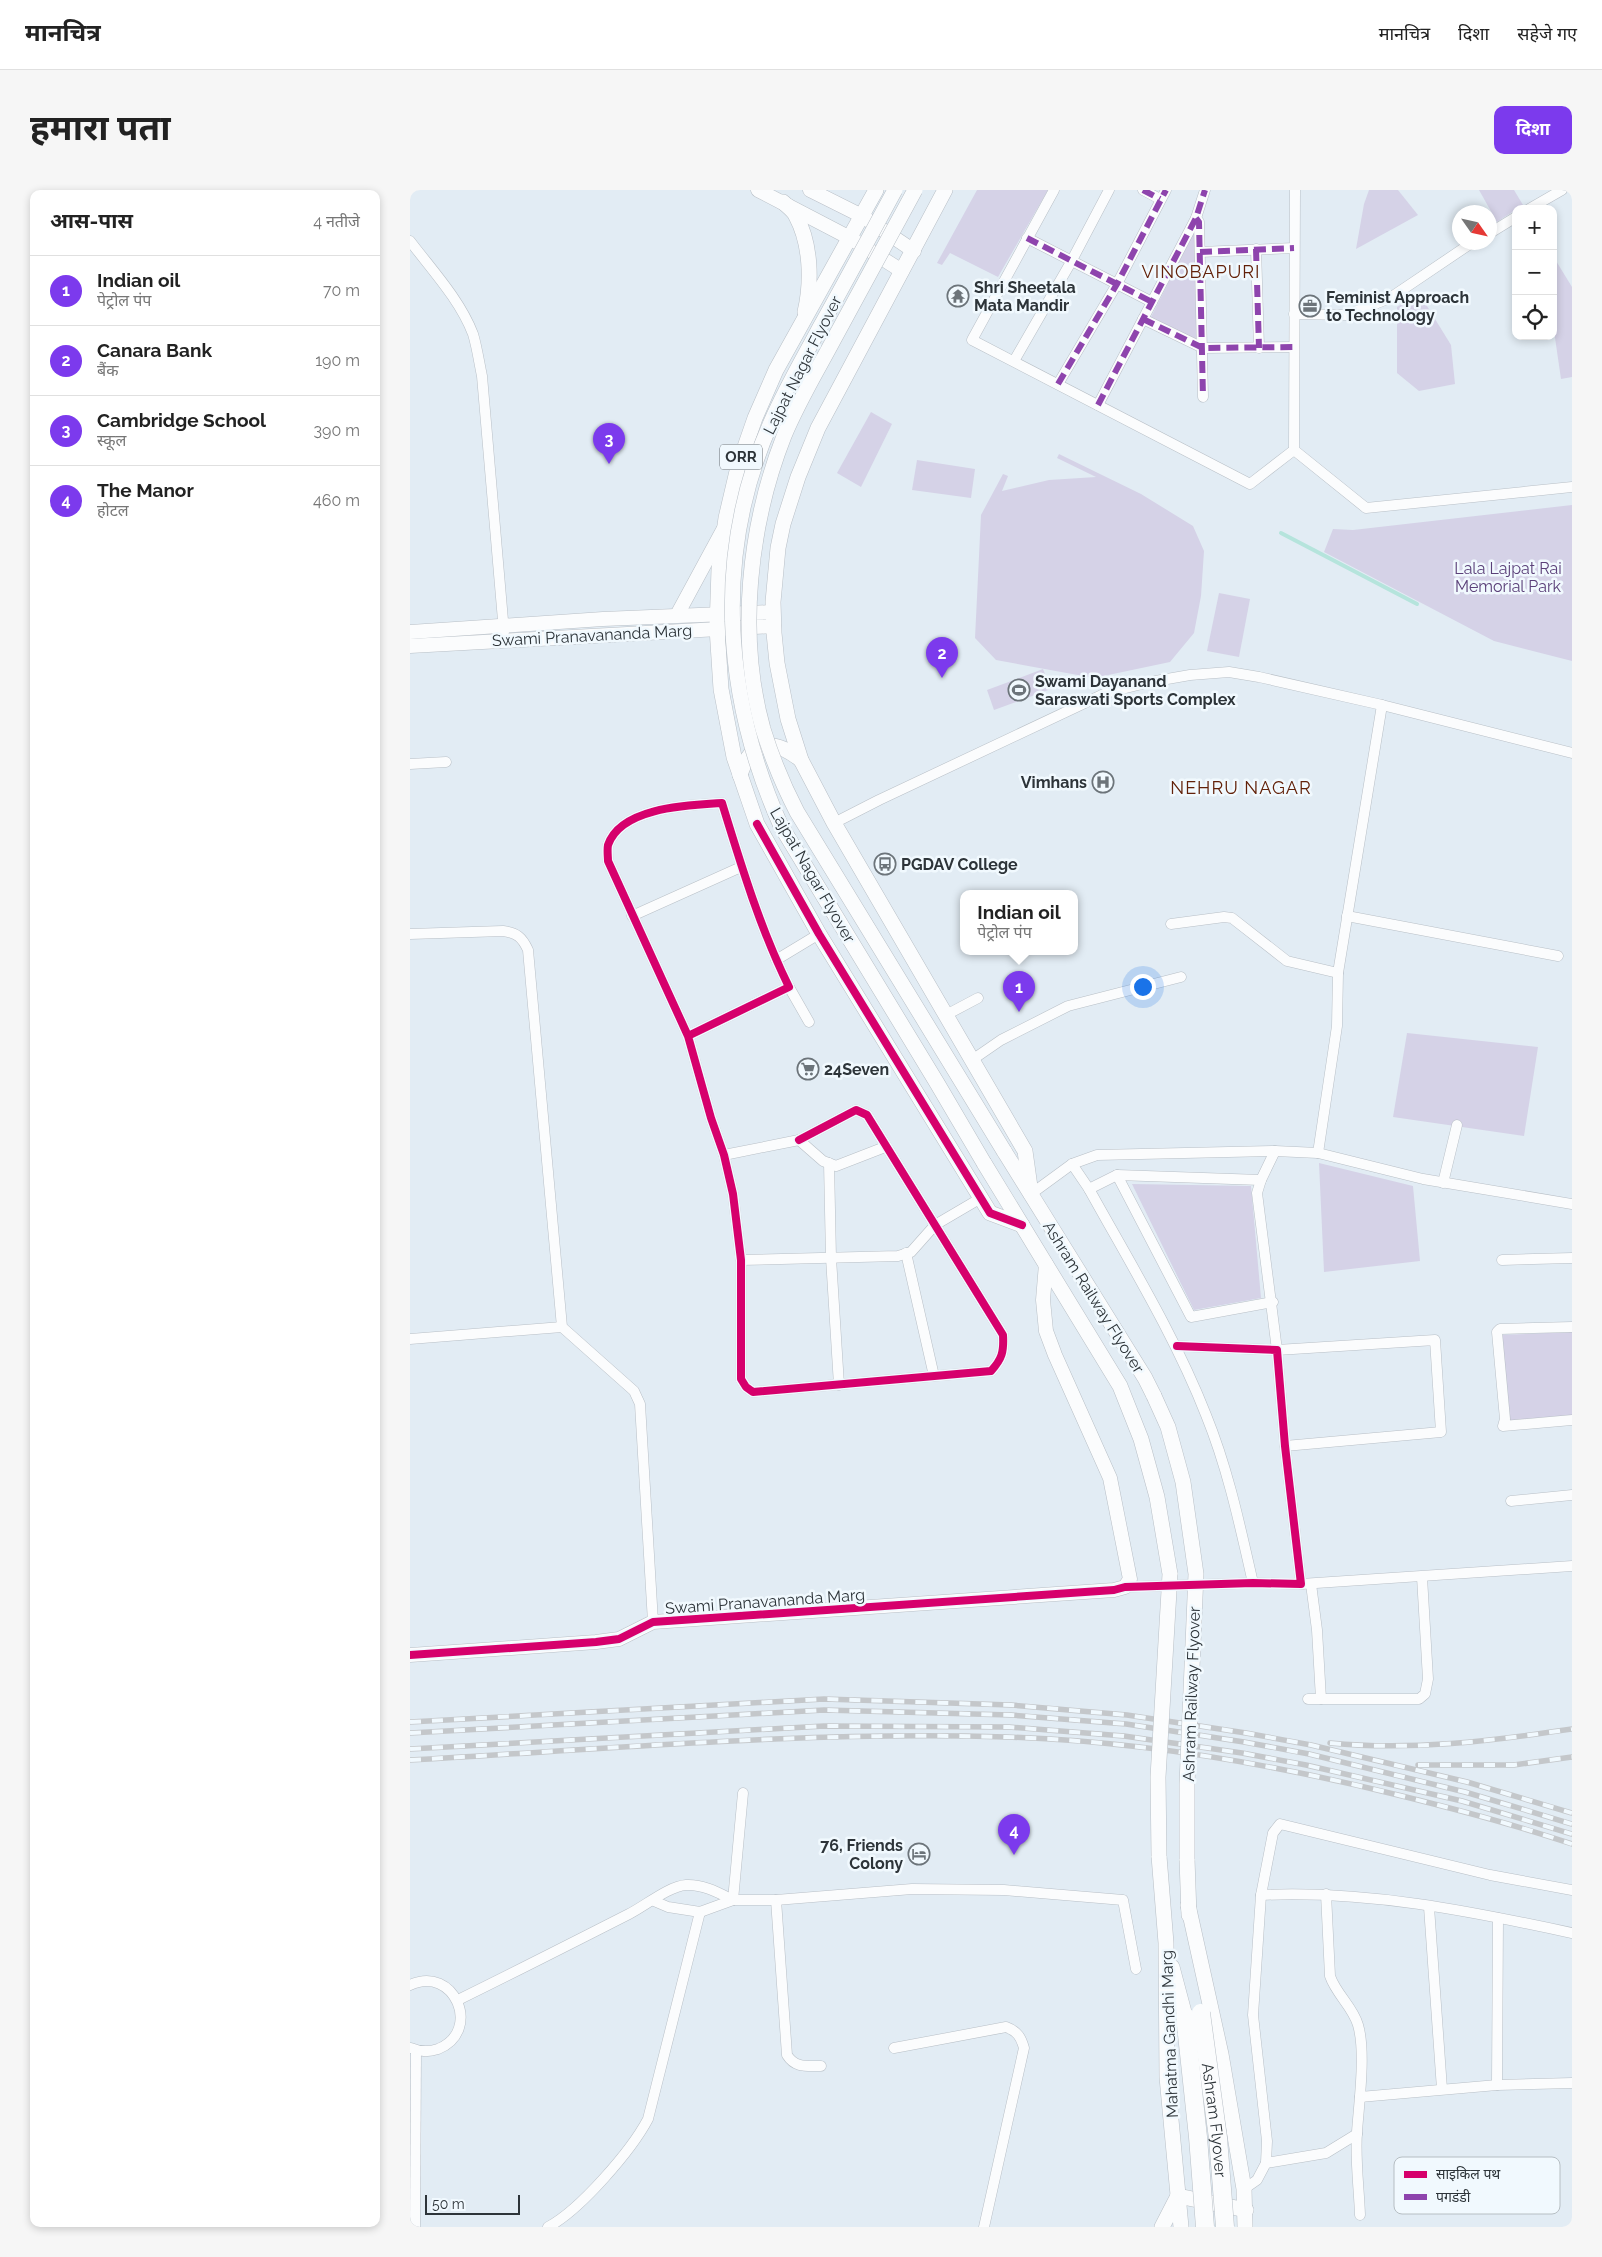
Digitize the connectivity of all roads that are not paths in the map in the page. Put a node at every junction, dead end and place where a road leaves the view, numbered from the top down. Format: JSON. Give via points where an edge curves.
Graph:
{"nodes":[{"id":1,"x":758,"y":190,"type":"edge"},
{"id":2,"x":810,"y":190,"type":"edge"},
{"id":3,"x":876,"y":190,"type":"edge"},
{"id":4,"x":895,"y":190,"type":"edge"},
{"id":5,"x":916,"y":190,"type":"edge"},
{"id":6,"x":945,"y":190,"type":"edge"},
{"id":7,"x":1054,"y":190,"type":"edge"},
{"id":8,"x":1109,"y":190,"type":"edge"},
{"id":9,"x":1143,"y":190,"type":"edge"},
{"id":10,"x":1166,"y":190,"type":"edge"},
{"id":11,"x":1204,"y":190,"type":"edge"},
{"id":12,"x":1294,"y":190,"type":"edge"},
{"id":13,"x":1562,"y":190,"type":"edge"},
{"id":14,"x":1160,"y":199,"type":"junction"},
{"id":15,"x":783,"y":202,"type":"junction"},
{"id":16,"x":1536,"y":205,"type":"edge"},
{"id":17,"x":862,"y":216,"type":"junction"},
{"id":18,"x":1196,"y":218,"type":"junction"},
{"id":19,"x":1512,"y":219,"type":"edge"},
{"id":20,"x":1497,"y":229,"type":"edge"},
{"id":21,"x":850,"y":238,"type":"junction"},
{"id":22,"x":1027,"y":238,"type":"junction"},
{"id":23,"x":410,"y":241,"type":"edge"},
{"id":24,"x":1294,"y":248,"type":"junction"},
{"id":25,"x":1256,"y":249,"type":"junction"},
{"id":26,"x":1461,"y":250,"type":"edge"},
{"id":27,"x":914,"y":251,"type":"junction"},
{"id":28,"x":1200,"y":252,"type":"junction"},
{"id":29,"x":1071,"y":262,"type":"junction"},
{"id":30,"x":902,"y":270,"type":"junction"},
{"id":31,"x":1117,"y":284,"type":"junction"},
{"id":32,"x":1152,"y":302,"type":"junction"},
{"id":33,"x":1294,"y":314,"type":"junction"},
{"id":34,"x":1143,"y":319,"type":"junction"},
{"id":35,"x":802,"y":325,"type":"junction"},
{"id":36,"x":1294,"y":347,"type":"junction"},
{"id":37,"x":1203,"y":348,"type":"junction"},
{"id":38,"x":1259,"y":348,"type":"junction"},
{"id":39,"x":1014,"y":362,"type":"junction"},
{"id":40,"x":1058,"y":384,"type":"junction"},
{"id":41,"x":1203,"y":397,"type":"dead end"},
{"id":42,"x":1098,"y":405,"type":"junction"},
{"id":43,"x":1294,"y":450,"type":"junction"},
{"id":44,"x":1572,"y":487,"type":"edge"},
{"id":45,"x":725,"y":527,"type":"junction"},
{"id":46,"x":677,"y":615,"type":"junction"},
{"id":47,"x":602,"y":619,"type":"junction"},
{"id":48,"x":773,"y":619,"type":"junction"},
{"id":49,"x":717,"y":621,"type":"junction"},
{"id":50,"x":410,"y":632,"type":"edge"},
{"id":51,"x":504,"y":633,"type":"junction"},
{"id":52,"x":605,"y":635,"type":"junction"},
{"id":53,"x":410,"y":646,"type":"edge"},
{"id":54,"x":1382,"y":705,"type":"junction"},
{"id":55,"x":1572,"y":753,"type":"edge"},
{"id":56,"x":801,"y":760,"type":"junction"},
{"id":57,"x":446,"y":762,"type":"dead end"},
{"id":58,"x":410,"y":764,"type":"edge"},
{"id":59,"x":740,"y":775,"type":"junction"},
{"id":60,"x":834,"y":824,"type":"junction"},
{"id":61,"x":741,"y":867,"type":"junction"},
{"id":62,"x":632,"y":916,"type":"junction"},
{"id":63,"x":1348,"y":916,"type":"junction"},
{"id":64,"x":1171,"y":924,"type":"dead end"},
{"id":65,"x":410,"y":934,"type":"edge"},
{"id":66,"x":819,"y":934,"type":"junction"},
{"id":67,"x":1558,"y":956,"type":"dead end"},
{"id":68,"x":776,"y":960,"type":"junction"},
{"id":69,"x":1338,"y":973,"type":"junction"},
{"id":70,"x":1181,"y":976,"type":"dead end"},
{"id":71,"x":789,"y":987,"type":"junction"},
{"id":72,"x":978,"y":998,"type":"dead end"},
{"id":73,"x":946,"y":1015,"type":"junction"},
{"id":74,"x":809,"y":1022,"type":"dead end"},
{"id":75,"x":688,"y":1036,"type":"junction"},
{"id":76,"x":972,"y":1060,"type":"junction"},
{"id":77,"x":1456,"y":1125,"type":"dead end"},
{"id":78,"x":799,"y":1140,"type":"junction"},
{"id":79,"x":885,"y":1147,"type":"junction"},
{"id":80,"x":1276,"y":1151,"type":"junction"},
{"id":81,"x":1318,"y":1153,"type":"junction"},
{"id":82,"x":724,"y":1155,"type":"junction"},
{"id":83,"x":829,"y":1163,"type":"junction"},
{"id":84,"x":1072,"y":1164,"type":"junction"},
{"id":85,"x":1117,"y":1175,"type":"junction"},
{"id":86,"x":1261,"y":1180,"type":"junction"},
{"id":87,"x":1443,"y":1183,"type":"junction"},
{"id":88,"x":1089,"y":1189,"type":"junction"},
{"id":89,"x":1031,"y":1194,"type":"junction"},
{"id":90,"x":981,"y":1198,"type":"junction"},
{"id":91,"x":1572,"y":1204,"type":"edge"},
{"id":92,"x":935,"y":1225,"type":"junction"},
{"id":93,"x":1022,"y":1225,"type":"junction"},
{"id":94,"x":906,"y":1253,"type":"junction"},
{"id":95,"x":831,"y":1258,"type":"junction"},
{"id":96,"x":1572,"y":1258,"type":"edge"},
{"id":97,"x":742,"y":1260,"type":"junction"},
{"id":98,"x":1502,"y":1260,"type":"dead end"},
{"id":99,"x":1046,"y":1264,"type":"junction"},
{"id":100,"x":1273,"y":1302,"type":"junction"},
{"id":101,"x":562,"y":1327,"type":"junction"},
{"id":102,"x":1572,"y":1327,"type":"edge"},
{"id":103,"x":410,"y":1339,"type":"edge"},
{"id":104,"x":1177,"y":1346,"type":"junction"},
{"id":105,"x":1277,"y":1350,"type":"junction"},
{"id":106,"x":934,"y":1376,"type":"junction"},
{"id":107,"x":839,"y":1385,"type":"junction"},
{"id":108,"x":1572,"y":1420,"type":"edge"},
{"id":109,"x":1285,"y":1446,"type":"junction"},
{"id":110,"x":1572,"y":1495,"type":"edge"},
{"id":111,"x":1511,"y":1501,"type":"dead end"},
{"id":112,"x":1572,"y":1566,"type":"edge"},
{"id":113,"x":1422,"y":1577,"type":"junction"},
{"id":114,"x":1253,"y":1583,"type":"junction"},
{"id":115,"x":1306,"y":1584,"type":"junction"},
{"id":116,"x":1125,"y":1587,"type":"junction"},
{"id":117,"x":653,"y":1622,"type":"junction"},
{"id":118,"x":410,"y":1655,"type":"edge"},
{"id":119,"x":1308,"y":1699,"type":"dead end"},
{"id":120,"x":1321,"y":1699,"type":"junction"},
{"id":121,"x":743,"y":1793,"type":"dead end"},
{"id":122,"x":1572,"y":1890,"type":"edge"},
{"id":123,"x":1326,"y":1894,"type":"junction"},
{"id":124,"x":1261,"y":1895,"type":"junction"},
{"id":125,"x":733,"y":1900,"type":"junction"},
{"id":126,"x":776,"y":1900,"type":"junction"},
{"id":127,"x":654,"y":1901,"type":"junction"},
{"id":128,"x":1188,"y":1905,"type":"junction"},
{"id":129,"x":1429,"y":1907,"type":"junction"},
{"id":130,"x":700,"y":1912,"type":"junction"},
{"id":131,"x":1498,"y":1918,"type":"junction"},
{"id":132,"x":1572,"y":1933,"type":"edge"},
{"id":133,"x":1166,"y":1943,"type":"junction"},
{"id":134,"x":1136,"y":1969,"type":"dead end"},
{"id":135,"x":410,"y":1985,"type":"edge"},
{"id":136,"x":458,"y":2000,"type":"junction"},
{"id":137,"x":1193,"y":2015,"type":"junction"},
{"id":138,"x":894,"y":2048,"type":"dead end"},
{"id":139,"x":413,"y":2049,"type":"edge"},
{"id":140,"x":821,"y":2066,"type":"dead end"},
{"id":141,"x":1572,"y":2083,"type":"edge"},
{"id":142,"x":1497,"y":2085,"type":"junction"},
{"id":143,"x":1442,"y":2089,"type":"junction"},
{"id":144,"x":1360,"y":2097,"type":"junction"},
{"id":145,"x":1357,"y":2134,"type":"junction"},
{"id":146,"x":1266,"y":2163,"type":"junction"},
{"id":147,"x":1244,"y":2189,"type":"junction"},
{"id":148,"x":1178,"y":2196,"type":"junction"},
{"id":149,"x":1246,"y":2210,"type":"junction"},
{"id":150,"x":1360,"y":2215,"type":"dead end"},
{"id":151,"x":415,"y":2227,"type":"edge"},
{"id":152,"x":548,"y":2227,"type":"edge"},
{"id":153,"x":984,"y":2227,"type":"edge"},
{"id":154,"x":1162,"y":2227,"type":"edge"},
{"id":155,"x":1181,"y":2227,"type":"edge"},
{"id":156,"x":1205,"y":2227,"type":"edge"},
{"id":157,"x":1225,"y":2227,"type":"edge"},
{"id":158,"x":1246,"y":2227,"type":"edge"},
{"id":159,"x":1254,"y":2227,"type":"edge"}],
"edges":[{"from":1,"to":15,"type":"street"},
{"from":2,"to":17,"type":"street"},
{"from":3,"to":17,"type":"main road","number":"ORR"},
{"from":4,"to":93,"type":"main road","name":"Lajpat Nagar Flyover","bridge":true,"via":[[786,391],[760,450],[742,512],[735,560],[732,608],[735,664],[748,736],[781,826]]},
{"from":5,"to":89,"type":"main road","name":"Lajpat Nagar Flyover","bridge":true,"via":[[799,404],[773,467],[763,500],[752,568],[752,666],[761,719],[772,756],[797,812]]},
{"from":6,"to":27,"type":"main road"},
{"from":7,"to":22,"type":"street"},
{"from":8,"to":29,"type":"street"},
{"from":9,"to":14,"type":"street"},
{"from":10,"to":14,"type":"street"},
{"from":11,"to":18,"type":"street"},
{"from":12,"to":24,"type":"street"},
{"from":13,"to":16,"type":"street"},
{"from":14,"to":31,"type":"street"},
{"from":15,"to":21,"type":"street"},
{"from":15,"to":35,"type":"main road","via":[[796,215],[807,251],[809,288]]},
{"from":17,"to":21,"type":"main road","number":"ORR"},
{"from":17,"to":27,"type":"street"},
{"from":18,"to":28,"type":"street","via":[[1199,222]]},
{"from":18,"to":32,"type":"street"},
{"from":19,"to":20,"type":"street"},
{"from":21,"to":30,"type":"street"},
{"from":21,"to":35,"type":"main road","number":"ORR"},
{"from":22,"to":29,"type":"street"},
{"from":22,"to":39,"type":"street","via":[[972,340]]},
{"from":23,"to":51,"type":"street","via":[[456,304],[472,332],[478,352]]},
{"from":24,"to":25,"type":"street"},
{"from":24,"to":33,"type":"street"},
{"from":25,"to":28,"type":"street"},
{"from":25,"to":38,"type":"street"},
{"from":26,"to":33,"type":"street","via":[[1390,298],[1347,314]]},
{"from":27,"to":30,"type":"main road"},
{"from":28,"to":37,"type":"street"},
{"from":29,"to":31,"type":"street"},
{"from":29,"to":39,"type":"street"},
{"from":30,"to":48,"type":"main road","via":[[818,428],[798,477],[778,548]]},
{"from":31,"to":32,"type":"street"},
{"from":31,"to":40,"type":"street"},
{"from":32,"to":34,"type":"street"},
{"from":33,"to":36,"type":"street"},
{"from":34,"to":37,"type":"street"},
{"from":34,"to":42,"type":"street"},
{"from":35,"to":45,"type":"main road","number":"ORR","via":[[776,370],[755,418],[738,467]]},
{"from":36,"to":38,"type":"street"},
{"from":36,"to":43,"type":"street"},
{"from":37,"to":38,"type":"street"},
{"from":37,"to":41,"type":"street"},
{"from":39,"to":40,"type":"street"},
{"from":40,"to":42,"type":"street"},
{"from":42,"to":43,"type":"street","via":[[1250,484]]},
{"from":43,"to":44,"type":"street","via":[[1366,508]]},
{"from":45,"to":46,"type":"street"},
{"from":45,"to":49,"type":"main road","number":"ORR"},
{"from":46,"to":47,"type":"street","name":"Swami Pranavananda Marg"},
{"from":46,"to":49,"type":"street","name":"Swami Pranavananda Marg"},
{"from":47,"to":51,"type":"street","name":"Swami Pranavananda Marg"},
{"from":47,"to":52,"type":"street"},
{"from":48,"to":49,"type":"street","name":"Swami Pranavananda Marg"},
{"from":48,"to":56,"type":"main road","via":[[784,700]]},
{"from":49,"to":52,"type":"street","name":"Swami Pranavananda Marg"},
{"from":49,"to":59,"type":"main road","number":"ORR","via":[[721,689]]},
{"from":50,"to":51,"type":"street","name":"Swami Pranavananda Marg"},
{"from":51,"to":52,"type":"street","name":"Swami Pranavananda Marg"},
{"from":51,"to":53,"type":"street","name":"Swami Pranavananda Marg"},
{"from":54,"to":55,"type":"street"},
{"from":54,"to":60,"type":"street","via":[[1229,672],[1150,682],[1106,693]]},
{"from":54,"to":63,"type":"street"},
{"from":56,"to":59,"type":"main road","via":[[776,745],[760,747],[747,758]]},
{"from":56,"to":60,"type":"main road"},
{"from":57,"to":58,"type":"street"},
{"from":59,"to":66,"type":"main road","number":"ORR","via":[[757,824]]},
{"from":60,"to":73,"type":"main road"},
{"from":61,"to":62,"type":"street"},
{"from":61,"to":62,"type":"street","via":[[722,803],[654,812],[627,822],[608,846],[608,861]]},
{"from":61,"to":68,"type":"street"},
{"from":62,"to":75,"type":"street"},
{"from":63,"to":67,"type":"street"},
{"from":63,"to":69,"type":"street"},
{"from":64,"to":69,"type":"street","via":[[1232,918],[1287,961]]},
{"from":65,"to":101,"type":"street","via":[[503,931],[524,939],[528,950]]},
{"from":66,"to":68,"type":"street"},
{"from":66,"to":90,"type":"main road","number":"ORR"},
{"from":68,"to":71,"type":"street"},
{"from":69,"to":81,"type":"street","via":[[1338,1026]]},
{"from":70,"to":76,"type":"street","via":[[1068,1006],[1001,1040]]},
{"from":71,"to":74,"type":"street"},
{"from":71,"to":75,"type":"street"},
{"from":72,"to":73,"type":"street"},
{"from":73,"to":76,"type":"main road"},
{"from":75,"to":82,"type":"street"},
{"from":76,"to":89,"type":"main road","via":[[1025,1151]]},
{"from":77,"to":87,"type":"street"},
{"from":78,"to":79,"type":"street","via":[[856,1110],[867,1115]]},
{"from":78,"to":82,"type":"street"},
{"from":78,"to":83,"type":"street","via":[[818,1158]]},
{"from":79,"to":83,"type":"street","via":[[843,1165]]},
{"from":79,"to":92,"type":"street"},
{"from":80,"to":81,"type":"street"},
{"from":80,"to":84,"type":"street","via":[[1097,1155]]},
{"from":80,"to":86,"type":"street"},
{"from":81,"to":87,"type":"street"},
{"from":82,"to":97,"type":"street"},
{"from":83,"to":95,"type":"street"},
{"from":84,"to":88,"type":"street"},
{"from":84,"to":89,"type":"street"},
{"from":85,"to":86,"type":"street"},
{"from":85,"to":88,"type":"street"},
{"from":85,"to":100,"type":"street","via":[[1191,1317]]},
{"from":86,"to":100,"type":"street","via":[[1258,1192]]},
{"from":87,"to":91,"type":"street"},
{"from":88,"to":104,"type":"street"},
{"from":89,"to":128,"type":"main road","name":"Ashram Railway Flyover","bridge":true,"via":[[1145,1378],[1168,1427],[1182,1482],[1196,1563],[1187,1784]]},
{"from":90,"to":92,"type":"street"},
{"from":90,"to":93,"type":"main road","number":"ORR","via":[[990,1213]]},
{"from":92,"to":94,"type":"street","via":[[911,1252]]},
{"from":92,"to":106,"type":"street","via":[[1003,1335],[1004,1349],[1002,1359],[991,1371]]},
{"from":93,"to":99,"type":"main road"},
{"from":94,"to":95,"type":"street"},
{"from":94,"to":106,"type":"street"},
{"from":95,"to":97,"type":"street"},
{"from":95,"to":107,"type":"street"},
{"from":96,"to":98,"type":"street"},
{"from":97,"to":107,"type":"street","via":[[741,1379],[746,1387],[753,1392]]},
{"from":99,"to":116,"type":"street","via":[[1043,1300],[1046,1332],[1110,1478],[1130,1578]]},
{"from":99,"to":133,"type":"main road","name":"Ashram Railway Flyover","bridge":true,"via":[[1120,1386],[1141,1438],[1157,1497],[1170,1574],[1158,1777],[1159,1856]]},
{"from":100,"to":105,"type":"street"},
{"from":101,"to":103,"type":"street"},
{"from":101,"to":117,"type":"street","via":[[634,1391],[640,1404]]},
{"from":102,"to":108,"type":"street","via":[[1500,1329],[1497,1332],[1503,1426]]},
{"from":104,"to":105,"type":"street"},
{"from":104,"to":114,"type":"street","via":[[1225,1467]]},
{"from":105,"to":109,"type":"street"},
{"from":105,"to":109,"type":"street","via":[[1435,1340],[1441,1432]]},
{"from":106,"to":107,"type":"street"},
{"from":109,"to":115,"type":"street"},
{"from":110,"to":111,"type":"street"},
{"from":112,"to":113,"type":"street"},
{"from":113,"to":115,"type":"street"},
{"from":113,"to":120,"type":"street","via":[[1428,1678],[1425,1694],[1419,1698]]},
{"from":114,"to":115,"type":"street"},
{"from":114,"to":116,"type":"street"},
{"from":115,"to":120,"type":"street","via":[[1317,1630]]},
{"from":116,"to":117,"type":"street","name":"Swami Pranavananda Marg"},
{"from":117,"to":118,"type":"street","name":"Swami Pranavananda Marg","via":[[619,1639]]},
{"from":119,"to":120,"type":"street"},
{"from":121,"to":125,"type":"street"},
{"from":122,"to":124,"type":"street","via":[[1490,1875],[1280,1824],[1273,1832]]},
{"from":123,"to":124,"type":"street"},
{"from":123,"to":129,"type":"street"},
{"from":123,"to":144,"type":"street","via":[[1330,1976],[1358,2023]]},
{"from":124,"to":146,"type":"street","via":[[1253,2015],[1267,2141]]},
{"from":125,"to":126,"type":"street"},
{"from":125,"to":127,"type":"street","via":[[714,1890],[686,1885],[674,1888]]},
{"from":125,"to":130,"type":"street"},
{"from":126,"to":134,"type":"street","via":[[912,1889],[1004,1890],[1123,1900]]},
{"from":126,"to":140,"type":"street","via":[[787,2055],[792,2064]]},
{"from":127,"to":130,"type":"street","via":[[668,1907]]},
{"from":127,"to":136,"type":"street"},
{"from":128,"to":137,"type":"main road","name":"Mahatma Gandhi Marg"},
{"from":128,"to":147,"type":"main road","name":"Mahatma Gandhi Marg","via":[[1221,2054]]},
{"from":129,"to":131,"type":"street"},
{"from":129,"to":143,"type":"street"},
{"from":130,"to":152,"type":"street","via":[[648,2120],[621,2159],[572,2210]]},
{"from":131,"to":132,"type":"street"},
{"from":131,"to":142,"type":"street"},
{"from":133,"to":137,"type":"main road","name":"Mahatma Gandhi Marg"},
{"from":133,"to":148,"type":"main road","name":"Mahatma Gandhi Marg","via":[[1167,2078]]},
{"from":135,"to":136,"type":"street","via":[[436,1982]]},
{"from":136,"to":139,"type":"street","via":[[460,2023],[453,2038],[437,2049]]},
{"from":137,"to":156,"type":"highway","name":"Ashram Flyover","bridge":true},
{"from":137,"to":157,"type":"highway","name":"Ashram Flyover","bridge":true,"via":[[1218,2138]]},
{"from":138,"to":153,"type":"street","via":[[1006,2027],[1015,2030],[1021,2038],[1024,2048]]},
{"from":139,"to":151,"type":"street"},
{"from":141,"to":142,"type":"street"},
{"from":142,"to":143,"type":"street"},
{"from":143,"to":144,"type":"street"},
{"from":144,"to":145,"type":"street"},
{"from":145,"to":146,"type":"street","via":[[1326,2153]]},
{"from":145,"to":150,"type":"street"},
{"from":146,"to":147,"type":"street","via":[[1257,2180]]},
{"from":147,"to":149,"type":"main road","name":"Mahatma Gandhi Marg"},
{"from":148,"to":149,"type":"main road"},
{"from":148,"to":154,"type":"main road"},
{"from":148,"to":155,"type":"main road","name":"Mahatma Gandhi Marg"},
{"from":149,"to":158,"type":"main road","name":"Mahatma Gandhi Marg"},
{"from":149,"to":159,"type":"main road"}]}
